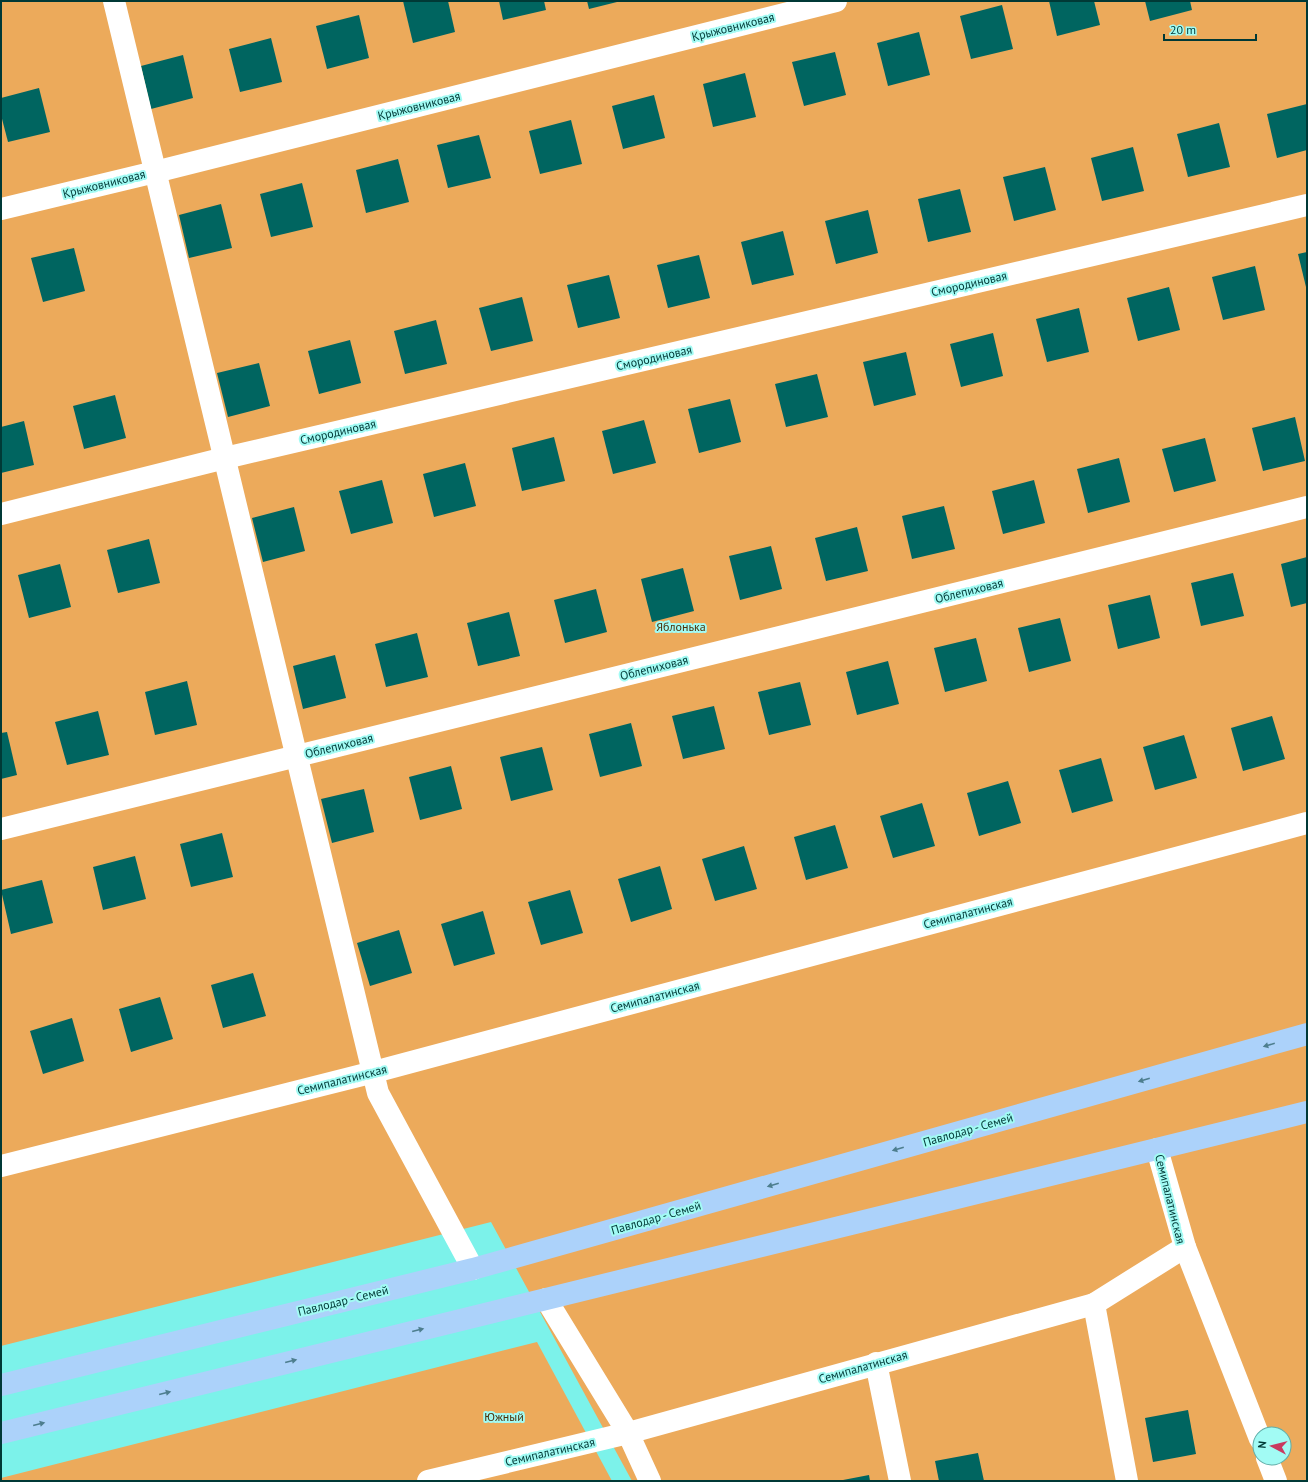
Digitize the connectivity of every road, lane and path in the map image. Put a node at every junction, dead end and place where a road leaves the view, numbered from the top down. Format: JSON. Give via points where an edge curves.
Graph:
{"nodes":[{"id":1,"x":114,"y":1,"type":"edge"},
{"id":2,"x":836,"y":1,"type":"edge"},
{"id":3,"x":155,"y":172,"type":"junction"},
{"id":4,"x":1307,"y":205,"type":"edge"},
{"id":5,"x":1,"y":209,"type":"edge"},
{"id":6,"x":225,"y":458,"type":"junction"},
{"id":7,"x":1307,"y":507,"type":"edge"},
{"id":8,"x":1,"y":514,"type":"edge"},
{"id":9,"x":297,"y":757,"type":"junction"},
{"id":10,"x":1307,"y":823,"type":"edge"},
{"id":11,"x":1,"y":829,"type":"edge"},
{"id":12,"x":1307,"y":1034,"type":"edge"},
{"id":13,"x":374,"y":1072,"type":"junction"},
{"id":14,"x":1307,"y":1112,"type":"edge"},
{"id":15,"x":1157,"y":1149,"type":"junction"},
{"id":16,"x":1,"y":1166,"type":"edge"},
{"id":17,"x":1185,"y":1247,"type":"junction"},
{"id":18,"x":473,"y":1269,"type":"junction"},
{"id":19,"x":546,"y":1299,"type":"junction"},
{"id":20,"x":1094,"y":1304,"type":"junction"},
{"id":21,"x":876,"y":1363,"type":"junction"},
{"id":22,"x":1,"y":1386,"type":"edge"},
{"id":23,"x":1255,"y":1426,"type":"edge"},
{"id":24,"x":1,"y":1433,"type":"edge"},
{"id":25,"x":628,"y":1433,"type":"junction"},
{"id":26,"x":1270,"y":1466,"type":"edge"},
{"id":27,"x":428,"y":1481,"type":"edge"},
{"id":28,"x":650,"y":1481,"type":"edge"},
{"id":29,"x":900,"y":1481,"type":"edge"},
{"id":30,"x":1127,"y":1481,"type":"edge"},
{"id":31,"x":1276,"y":1481,"type":"edge"}],
"edges":[{"from":1,"to":3,"type":"street"},
{"from":2,"to":3,"type":"street","name":"Крыжовниковая"},
{"from":3,"to":5,"type":"street","name":"Крыжовниковая"},
{"from":3,"to":6,"type":"street"},
{"from":4,"to":6,"type":"street","name":"Смородиновая"},
{"from":6,"to":8,"type":"street","name":"Смородиновая"},
{"from":6,"to":9,"type":"street"},
{"from":7,"to":9,"type":"street","name":"Облепиховая"},
{"from":9,"to":11,"type":"street","name":"Облепиховая"},
{"from":9,"to":13,"type":"street"},
{"from":10,"to":13,"type":"street","name":"Семипалатинская"},
{"from":12,"to":18,"type":"highway","name":"Павлодар - Семей","one_way":true},
{"from":13,"to":16,"type":"street","name":"Семипалатинская"},
{"from":13,"to":18,"type":"street","via":[[378,1093]]},
{"from":14,"to":15,"type":"highway"},
{"from":15,"to":17,"type":"street","name":"Семипалатинская"},
{"from":15,"to":19,"type":"highway"},
{"from":17,"to":20,"type":"street","name":"Семипалатинская"},
{"from":17,"to":23,"type":"street"},
{"from":18,"to":22,"type":"highway","name":"Павлодар - Семей"},
{"from":24,"to":19,"type":"highway","one_way":true},
{"from":19,"to":25,"type":"street"},
{"from":20,"to":21,"type":"street","name":"Семипалатинская"},
{"from":20,"to":30,"type":"street"},
{"from":21,"to":25,"type":"street","name":"Семипалатинская"},
{"from":21,"to":29,"type":"street"},
{"from":25,"to":27,"type":"street","name":"Семипалатинская"},
{"from":25,"to":28,"type":"street"},
{"from":26,"to":31,"type":"street"}]}
